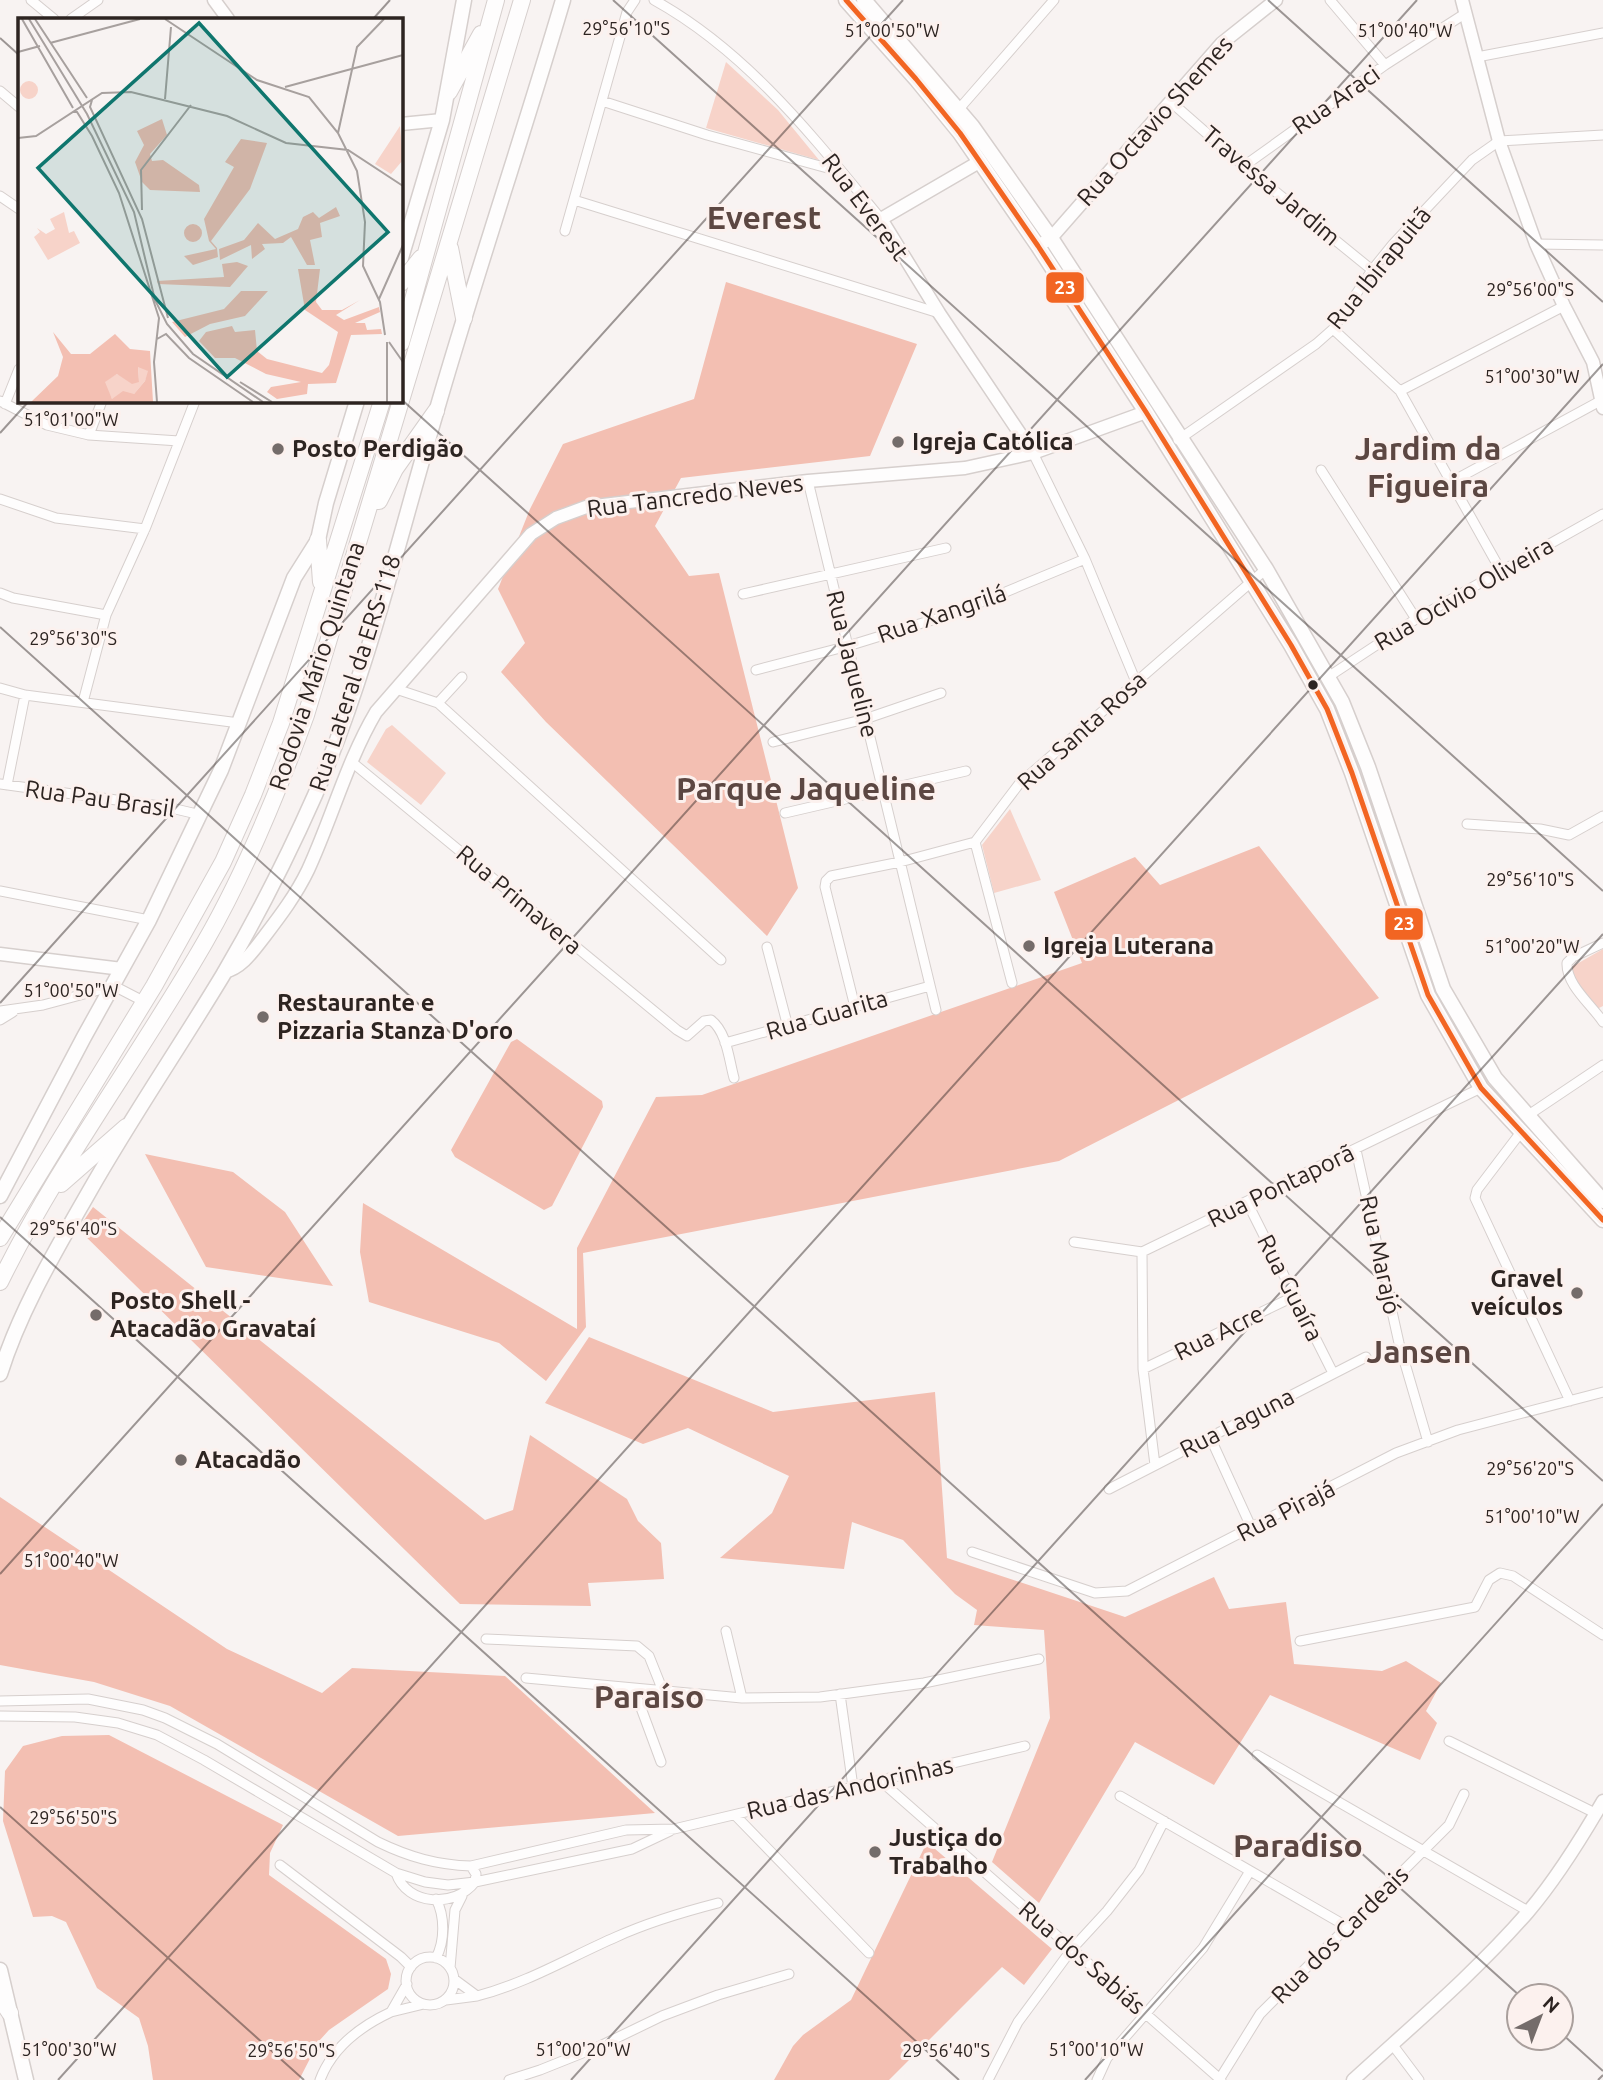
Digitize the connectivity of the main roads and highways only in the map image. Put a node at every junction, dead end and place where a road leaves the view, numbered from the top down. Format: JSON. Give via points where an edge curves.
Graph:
{"nodes":[{"id":1,"x":214,"y":0,"type":"edge"},
{"id":2,"x":464,"y":0,"type":"edge"},
{"id":3,"x":522,"y":0,"type":"edge"},
{"id":4,"x":563,"y":0,"type":"edge"},
{"id":5,"x":846,"y":0,"type":"edge"},
{"id":6,"x":864,"y":0,"type":"edge"},
{"id":7,"x":1276,"y":0,"type":"edge"},
{"id":8,"x":1464,"y":6,"type":"edge"},
{"id":9,"x":495,"y":7,"type":"edge"},
{"id":10,"x":225,"y":18,"type":"edge"},
{"id":11,"x":449,"y":92,"type":"junction"},
{"id":12,"x":442,"y":120,"type":"junction"},
{"id":13,"x":402,"y":124,"type":"edge"},
{"id":14,"x":979,"y":162,"type":"junction"},
{"id":15,"x":1044,"y":242,"type":"junction"},
{"id":16,"x":449,"y":245,"type":"junction"},
{"id":17,"x":427,"y":251,"type":"junction"},
{"id":18,"x":402,"y":255,"type":"edge"},
{"id":19,"x":402,"y":283,"type":"edge"},
{"id":20,"x":464,"y":318,"type":"junction"},
{"id":21,"x":402,"y":339,"type":"edge"},
{"id":22,"x":1598,"y":363,"type":"edge"},
{"id":23,"x":402,"y":399,"type":"edge"},
{"id":24,"x":357,"y":402,"type":"edge"},
{"id":25,"x":382,"y":402,"type":"edge"},
{"id":26,"x":401,"y":402,"type":"edge"},
{"id":27,"x":1602,"y":404,"type":"edge"},
{"id":28,"x":436,"y":411,"type":"junction"},
{"id":29,"x":1146,"y":412,"type":"junction"},
{"id":30,"x":1033,"y":453,"type":"junction"},
{"id":31,"x":360,"y":537,"type":"junction"},
{"id":32,"x":318,"y":540,"type":"junction"},
{"id":33,"x":322,"y":592,"type":"junction"},
{"id":34,"x":267,"y":896,"type":"junction"},
{"id":35,"x":289,"y":903,"type":"junction"},
{"id":36,"x":0,"y":954,"type":"edge"},
{"id":37,"x":122,"y":969,"type":"junction"},
{"id":38,"x":224,"y":972,"type":"junction"},
{"id":39,"x":126,"y":1127,"type":"junction"},
{"id":40,"x":0,"y":1196,"type":"edge"},
{"id":41,"x":46,"y":1197,"type":"junction"},
{"id":42,"x":1603,"y":1201,"type":"edge"},
{"id":43,"x":1603,"y":1220,"type":"edge"},
{"id":44,"x":0,"y":1238,"type":"edge"},
{"id":45,"x":0,"y":1282,"type":"edge"},
{"id":46,"x":0,"y":1374,"type":"edge"},
{"id":47,"x":1603,"y":1801,"type":"edge"},
{"id":48,"x":0,"y":1970,"type":"edge"},
{"id":49,"x":0,"y":1998,"type":"edge"},
{"id":50,"x":10,"y":2013,"type":"junction"},
{"id":51,"x":26,"y":2080,"type":"edge"},
{"id":52,"x":1353,"y":2080,"type":"edge"}],
"edges":[{"from":1,"to":10,"type":"main road"},
{"from":2,"to":11,"type":"main road"},
{"from":3,"to":16,"type":"highway","name":"Rodovia Mário Quintana"},
{"from":4,"to":20,"type":"main road","name":"Rua Lateral da ERS-118"},
{"from":5,"to":14,"type":"main road","via":[[916,79]]},
{"from":6,"to":15,"type":"main road","via":[[958,110]]},
{"from":7,"to":15,"type":"main road","name":"Rua Octavio Shemes","via":[[1222,43]]},
{"from":8,"to":22,"type":"main road","via":[[1499,141],[1536,244],[1564,306]]},
{"from":9,"to":11,"type":"highway"},
{"from":9,"to":17,"type":"highway"},
{"from":11,"to":12,"type":"main road"},
{"from":12,"to":13,"type":"main road"},
{"from":12,"to":18,"type":"main road"},
{"from":14,"to":15,"type":"main road"},
{"from":14,"to":30,"type":"main road","name":"Rua Everest","via":[[881,219]]},
{"from":15,"to":29,"type":"main road"},
{"from":15,"to":42,"type":"main road","via":[[1182,437],[1266,569],[1342,702],[1443,989],[1495,1078]]},
{"from":16,"to":20,"type":"highway"},
{"from":16,"to":23,"type":"highway","name":"Rodovia Mário Quintana"},
{"from":17,"to":19,"type":"highway"},
{"from":17,"to":21,"type":"highway"},
{"from":20,"to":28,"type":"main road","name":"Rua Lateral da ERS-118"},
{"from":22,"to":27,"type":"main road"},
{"from":24,"to":32,"type":"main road"},
{"from":25,"to":33,"type":"highway","name":"Rodovia Mário Quintana"},
{"from":26,"to":31,"type":"highway","name":"Rodovia Mário Quintana"},
{"from":28,"to":31,"type":"highway","via":[[395,469]]},
{"from":28,"to":34,"type":"main road","name":"Rua Lateral da ERS-118","via":[[340,732]]},
{"from":29,"to":30,"type":"main road","name":"Rua Tancredo Neves"},
{"from":29,"to":43,"type":"main road","via":[[1327,709],[1428,995],[1481,1088]]},
{"from":30,"to":35,"type":"main road","name":"Rua Tancredo Neves","via":[[965,468],[586,507],[556,518],[531,534],[376,712],[308,870]]},
{"from":31,"to":41,"type":"highway","name":"Rodovia Mário Quintana","via":[[306,715],[242,869],[182,981]]},
{"from":32,"to":33,"type":"highway"},
{"from":32,"to":37,"type":"main road","via":[[294,578],[201,815]]},
{"from":33,"to":44,"type":"highway","name":"Rodovia Mário Quintana","via":[[281,723],[223,862],[145,1002]]},
{"from":34,"to":35,"type":"main road"},
{"from":34,"to":38,"type":"main road","name":"Rua Lateral da ERS-118"},
{"from":35,"to":38,"type":"main road","name":"Rua Tancredo Neves","via":[[246,958]]},
{"from":36,"to":37,"type":"main road"},
{"from":37,"to":40,"type":"main road"},
{"from":38,"to":39,"type":"main road","name":"Rua Lateral da ERS-118"},
{"from":39,"to":41,"type":"highway"},
{"from":39,"to":46,"type":"main road","name":"Rua Lateral da ERS-118","via":[[39,1282]]},
{"from":41,"to":45,"type":"highway","name":"Rodovia Mário Quintana"},
{"from":47,"to":52,"type":"main road","via":[[1528,1911]]},
{"from":48,"to":50,"type":"main road"},
{"from":49,"to":50,"type":"highway"},
{"from":50,"to":51,"type":"main road"}]}
